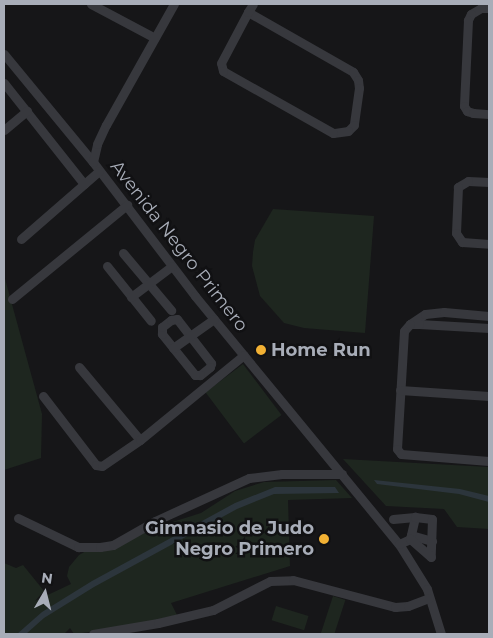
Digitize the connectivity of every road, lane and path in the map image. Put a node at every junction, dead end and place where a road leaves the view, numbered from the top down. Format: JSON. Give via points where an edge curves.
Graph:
{"nodes":[{"id":1,"x":91,"y":4,"type":"edge"},
{"id":2,"x":174,"y":4,"type":"edge"},
{"id":3,"x":253,"y":4,"type":"edge"},
{"id":4,"x":489,"y":8,"type":"edge"},
{"id":5,"x":248,"y":12,"type":"junction"},
{"id":6,"x":155,"y":38,"type":"junction"},
{"id":7,"x":4,"y":54,"type":"edge"},
{"id":8,"x":4,"y":84,"type":"edge"},
{"id":9,"x":27,"y":111,"type":"junction"},
{"id":10,"x":489,"y":114,"type":"edge"},
{"id":11,"x":4,"y":130,"type":"edge"},
{"id":12,"x":93,"y":162,"type":"junction"},
{"id":13,"x":99,"y":170,"type":"junction"},
{"id":14,"x":489,"y":182,"type":"edge"},
{"id":15,"x":84,"y":184,"type":"junction"},
{"id":16,"x":127,"y":206,"type":"junction"},
{"id":17,"x":21,"y":239,"type":"dead end"},
{"id":18,"x":489,"y":244,"type":"edge"},
{"id":19,"x":123,"y":253,"type":"dead end"},
{"id":20,"x":107,"y":266,"type":"dead end"},
{"id":21,"x":172,"y":266,"type":"junction"},
{"id":22,"x":149,"y":284,"type":"junction"},
{"id":23,"x":131,"y":297,"type":"junction"},
{"id":24,"x":12,"y":299,"type":"dead end"},
{"id":25,"x":171,"y":310,"type":"dead end"},
{"id":26,"x":489,"y":316,"type":"edge"},
{"id":27,"x":214,"y":319,"type":"junction"},
{"id":28,"x":151,"y":321,"type":"dead end"},
{"id":29,"x":410,"y":324,"type":"junction"},
{"id":30,"x":489,"y":328,"type":"edge"},
{"id":31,"x":190,"y":336,"type":"junction"},
{"id":32,"x":173,"y":348,"type":"junction"},
{"id":33,"x":244,"y":356,"type":"junction"},
{"id":34,"x":79,"y":367,"type":"dead end"},
{"id":35,"x":400,"y":390,"type":"junction"},
{"id":36,"x":44,"y":396,"type":"dead end"},
{"id":37,"x":489,"y":396,"type":"edge"},
{"id":38,"x":140,"y":440,"type":"junction"},
{"id":39,"x":489,"y":461,"type":"edge"},
{"id":40,"x":342,"y":474,"type":"junction"},
{"id":41,"x":415,"y":517,"type":"junction"},
{"id":42,"x":18,"y":518,"type":"dead end"},
{"id":43,"x":394,"y":519,"type":"dead end"},
{"id":44,"x":411,"y":537,"type":"junction"},
{"id":45,"x":432,"y":541,"type":"junction"},
{"id":46,"x":399,"y":544,"type":"junction"},
{"id":47,"x":429,"y":598,"type":"junction"},
{"id":48,"x":93,"y":634,"type":"edge"},
{"id":49,"x":441,"y":634,"type":"edge"}],
"edges":[{"from":1,"to":6,"type":"street"},
{"from":2,"to":6,"type":"street"},
{"from":3,"to":5,"type":"street"},
{"from":4,"to":10,"type":"street","via":[[481,8],[468,20],[464,106],[473,113]]},
{"from":5,"to":5,"type":"street","via":[[221,63],[223,72],[332,133],[348,131],[354,126],[359,88],[353,72]]},
{"from":6,"to":12,"type":"street","via":[[96,144]]},
{"from":7,"to":12,"type":"street","name":"Avenida Negro Primero"},
{"from":8,"to":9,"type":"street"},
{"from":9,"to":11,"type":"street"},
{"from":9,"to":15,"type":"street"},
{"from":12,"to":13,"type":"street","name":"Avenida Negro Primero"},
{"from":13,"to":15,"type":"street"},
{"from":13,"to":16,"type":"street","name":"Avenida Negro Primero"},
{"from":14,"to":18,"type":"street","via":[[468,181],[458,188],[456,233],[462,242]]},
{"from":15,"to":17,"type":"street"},
{"from":16,"to":21,"type":"street","name":"Avenida Negro Primero"},
{"from":16,"to":24,"type":"street"},
{"from":19,"to":22,"type":"street"},
{"from":20,"to":23,"type":"street"},
{"from":21,"to":22,"type":"street"},
{"from":21,"to":27,"type":"street","name":"Avenida Negro Primero"},
{"from":22,"to":23,"type":"street"},
{"from":22,"to":25,"type":"street"},
{"from":23,"to":28,"type":"street"},
{"from":26,"to":29,"type":"street","via":[[444,312],[425,314]]},
{"from":27,"to":31,"type":"street"},
{"from":27,"to":33,"type":"street","name":"Avenida Negro Primero"},
{"from":29,"to":30,"type":"street"},
{"from":29,"to":35,"type":"street","via":[[404,331]]},
{"from":31,"to":32,"type":"street"},
{"from":31,"to":32,"type":"street","via":[[177,319],[171,320],[161,331]]},
{"from":31,"to":32,"type":"street","via":[[211,363],[200,375],[195,375]]},
{"from":33,"to":38,"type":"street"},
{"from":33,"to":40,"type":"street","name":"Avenida Negro Primero"},
{"from":34,"to":38,"type":"street"},
{"from":35,"to":37,"type":"street"},
{"from":35,"to":39,"type":"street","via":[[397,449],[401,454]]},
{"from":36,"to":38,"type":"street","via":[[96,465],[102,466]]},
{"from":40,"to":42,"type":"street","via":[[282,474],[249,478],[113,544],[100,547],[78,547]]},
{"from":40,"to":46,"type":"street","name":"Avenida Negro Primero"},
{"from":41,"to":43,"type":"street"},
{"from":41,"to":44,"type":"street"},
{"from":41,"to":45,"type":"street","via":[[432,519]]},
{"from":44,"to":45,"type":"street"},
{"from":44,"to":45,"type":"street","via":[[429,557]]},
{"from":44,"to":46,"type":"street"},
{"from":46,"to":47,"type":"street","name":"Avenida Negro Primero","via":[[427,589]]},
{"from":47,"to":48,"type":"street","via":[[395,607],[293,580],[270,581],[213,610]]},
{"from":47,"to":49,"type":"street","name":"Avenida Negro Primero"}]}
